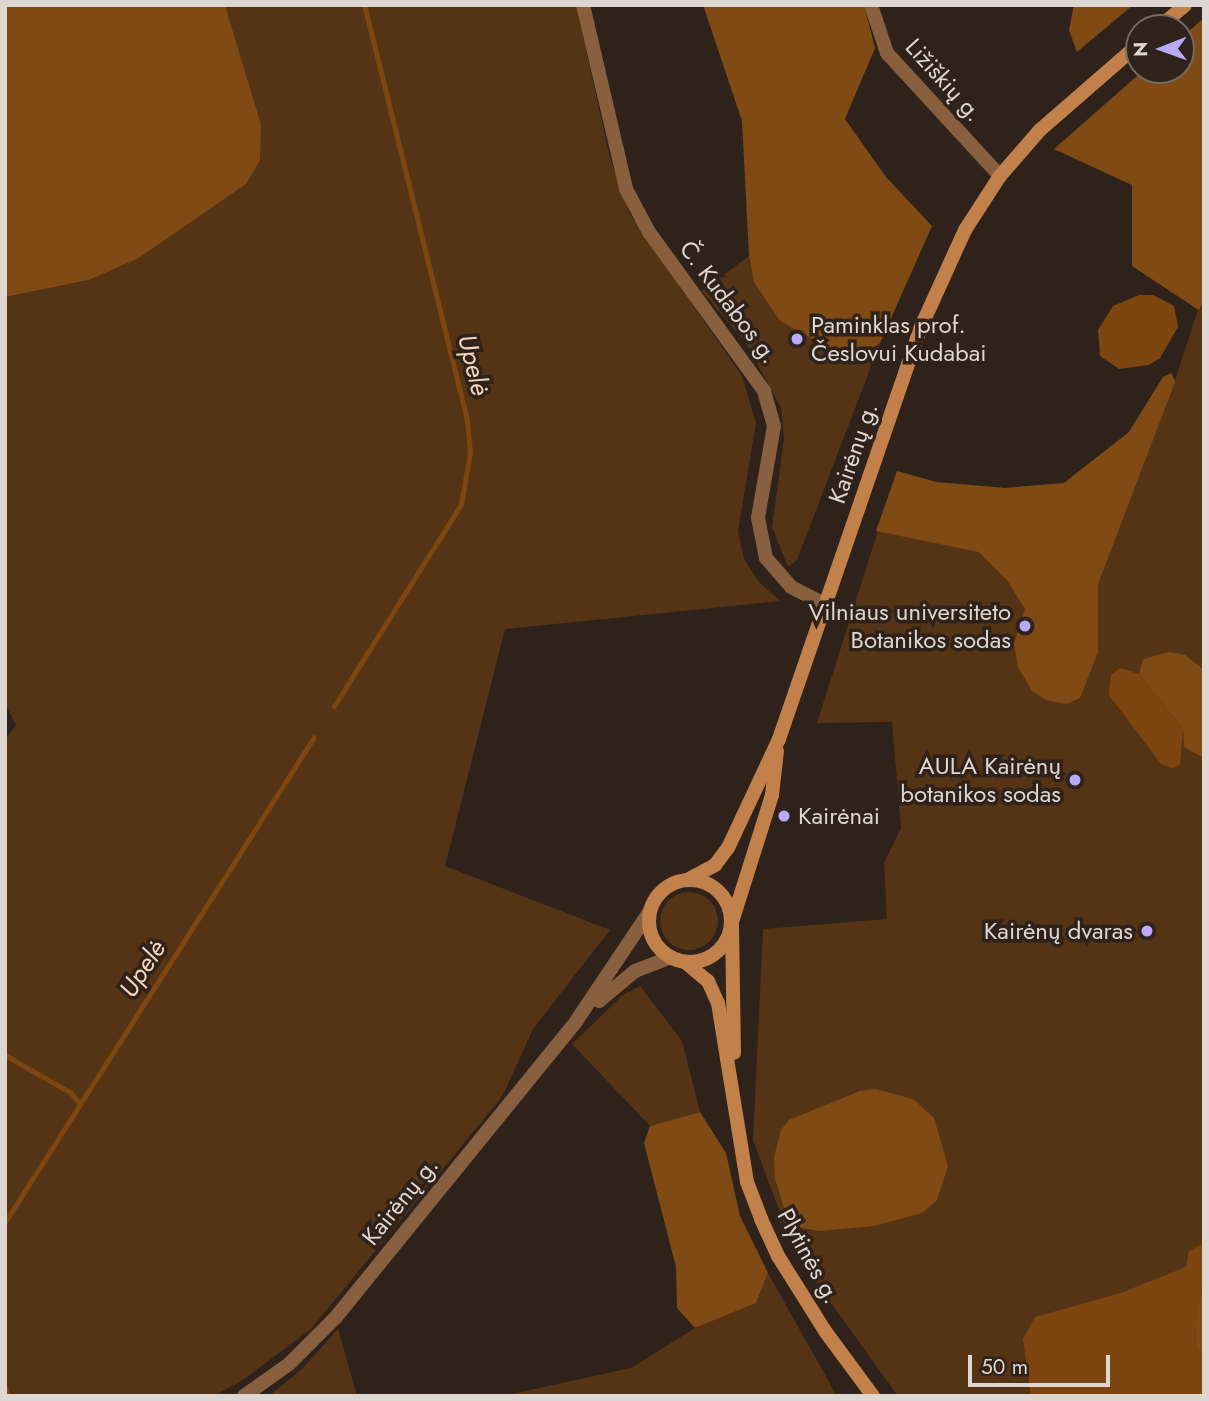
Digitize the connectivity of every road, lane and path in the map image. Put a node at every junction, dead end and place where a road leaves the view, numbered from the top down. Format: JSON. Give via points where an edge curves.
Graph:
{"nodes":[{"id":1,"x":583,"y":5,"type":"edge"},
{"id":2,"x":871,"y":5,"type":"edge"},
{"id":3,"x":1125,"y":56,"type":"edge"},
{"id":4,"x":1000,"y":176,"type":"junction"},
{"id":5,"x":825,"y":604,"type":"junction"},
{"id":6,"x":779,"y":739,"type":"junction"},
{"id":7,"x":689,"y":879,"type":"junction"},
{"id":8,"x":650,"y":911,"type":"junction"},
{"id":9,"x":732,"y":922,"type":"junction"},
{"id":10,"x":678,"y":960,"type":"junction"},
{"id":11,"x":577,"y":1020,"type":"junction"},
{"id":12,"x":733,"y":1082,"type":"junction"},
{"id":13,"x":244,"y":1396,"type":"edge"},
{"id":14,"x":873,"y":1396,"type":"edge"}],
"edges":[{"from":1,"to":5,"type":"street","name":"Č. Kudabos g.","via":[[626,189],[649,232],[764,391],[774,426],[758,517],[766,558],[791,587]]},
{"from":2,"to":4,"type":"street","name":"Ližiškių g.","via":[[887,52]]},
{"from":3,"to":4,"type":"main road","name":"Kairėnų g.","via":[[1040,130]]},
{"from":4,"to":5,"type":"main road","name":"Kairėnų g.","via":[[943,272]]},
{"from":5,"to":6,"type":"main road","name":"Kairėnų g."},
{"from":6,"to":7,"type":"main road","name":"Kairėnų g.","via":[[728,848],[715,866]]},
{"from":6,"to":9,"type":"main road","name":"Kairėnų g.","via":[[772,794]]},
{"from":7,"to":8,"type":"main road","via":[[664,889]]},
{"from":7,"to":9,"type":"main road","via":[[715,887],[724,897]]},
{"from":8,"to":10,"type":"main road","via":[[653,938]]},
{"from":8,"to":11,"type":"street","name":"Kairėnų g."},
{"from":9,"to":10,"type":"main road","via":[[722,947],[711,956]]},
{"from":9,"to":12,"type":"main road","name":"Plytinės g."},
{"from":10,"to":11,"type":"street","name":"Kairėnų g.","via":[[635,971]]},
{"from":10,"to":12,"type":"main road","name":"Plytinės g.","via":[[708,981],[719,1003]]},
{"from":11,"to":13,"type":"street","name":"Kairėnų g.","via":[[336,1317],[289,1364]]},
{"from":12,"to":14,"type":"main road","name":"Plytinės g.","via":[[747,1182],[761,1219],[778,1256],[825,1331]]}]}
